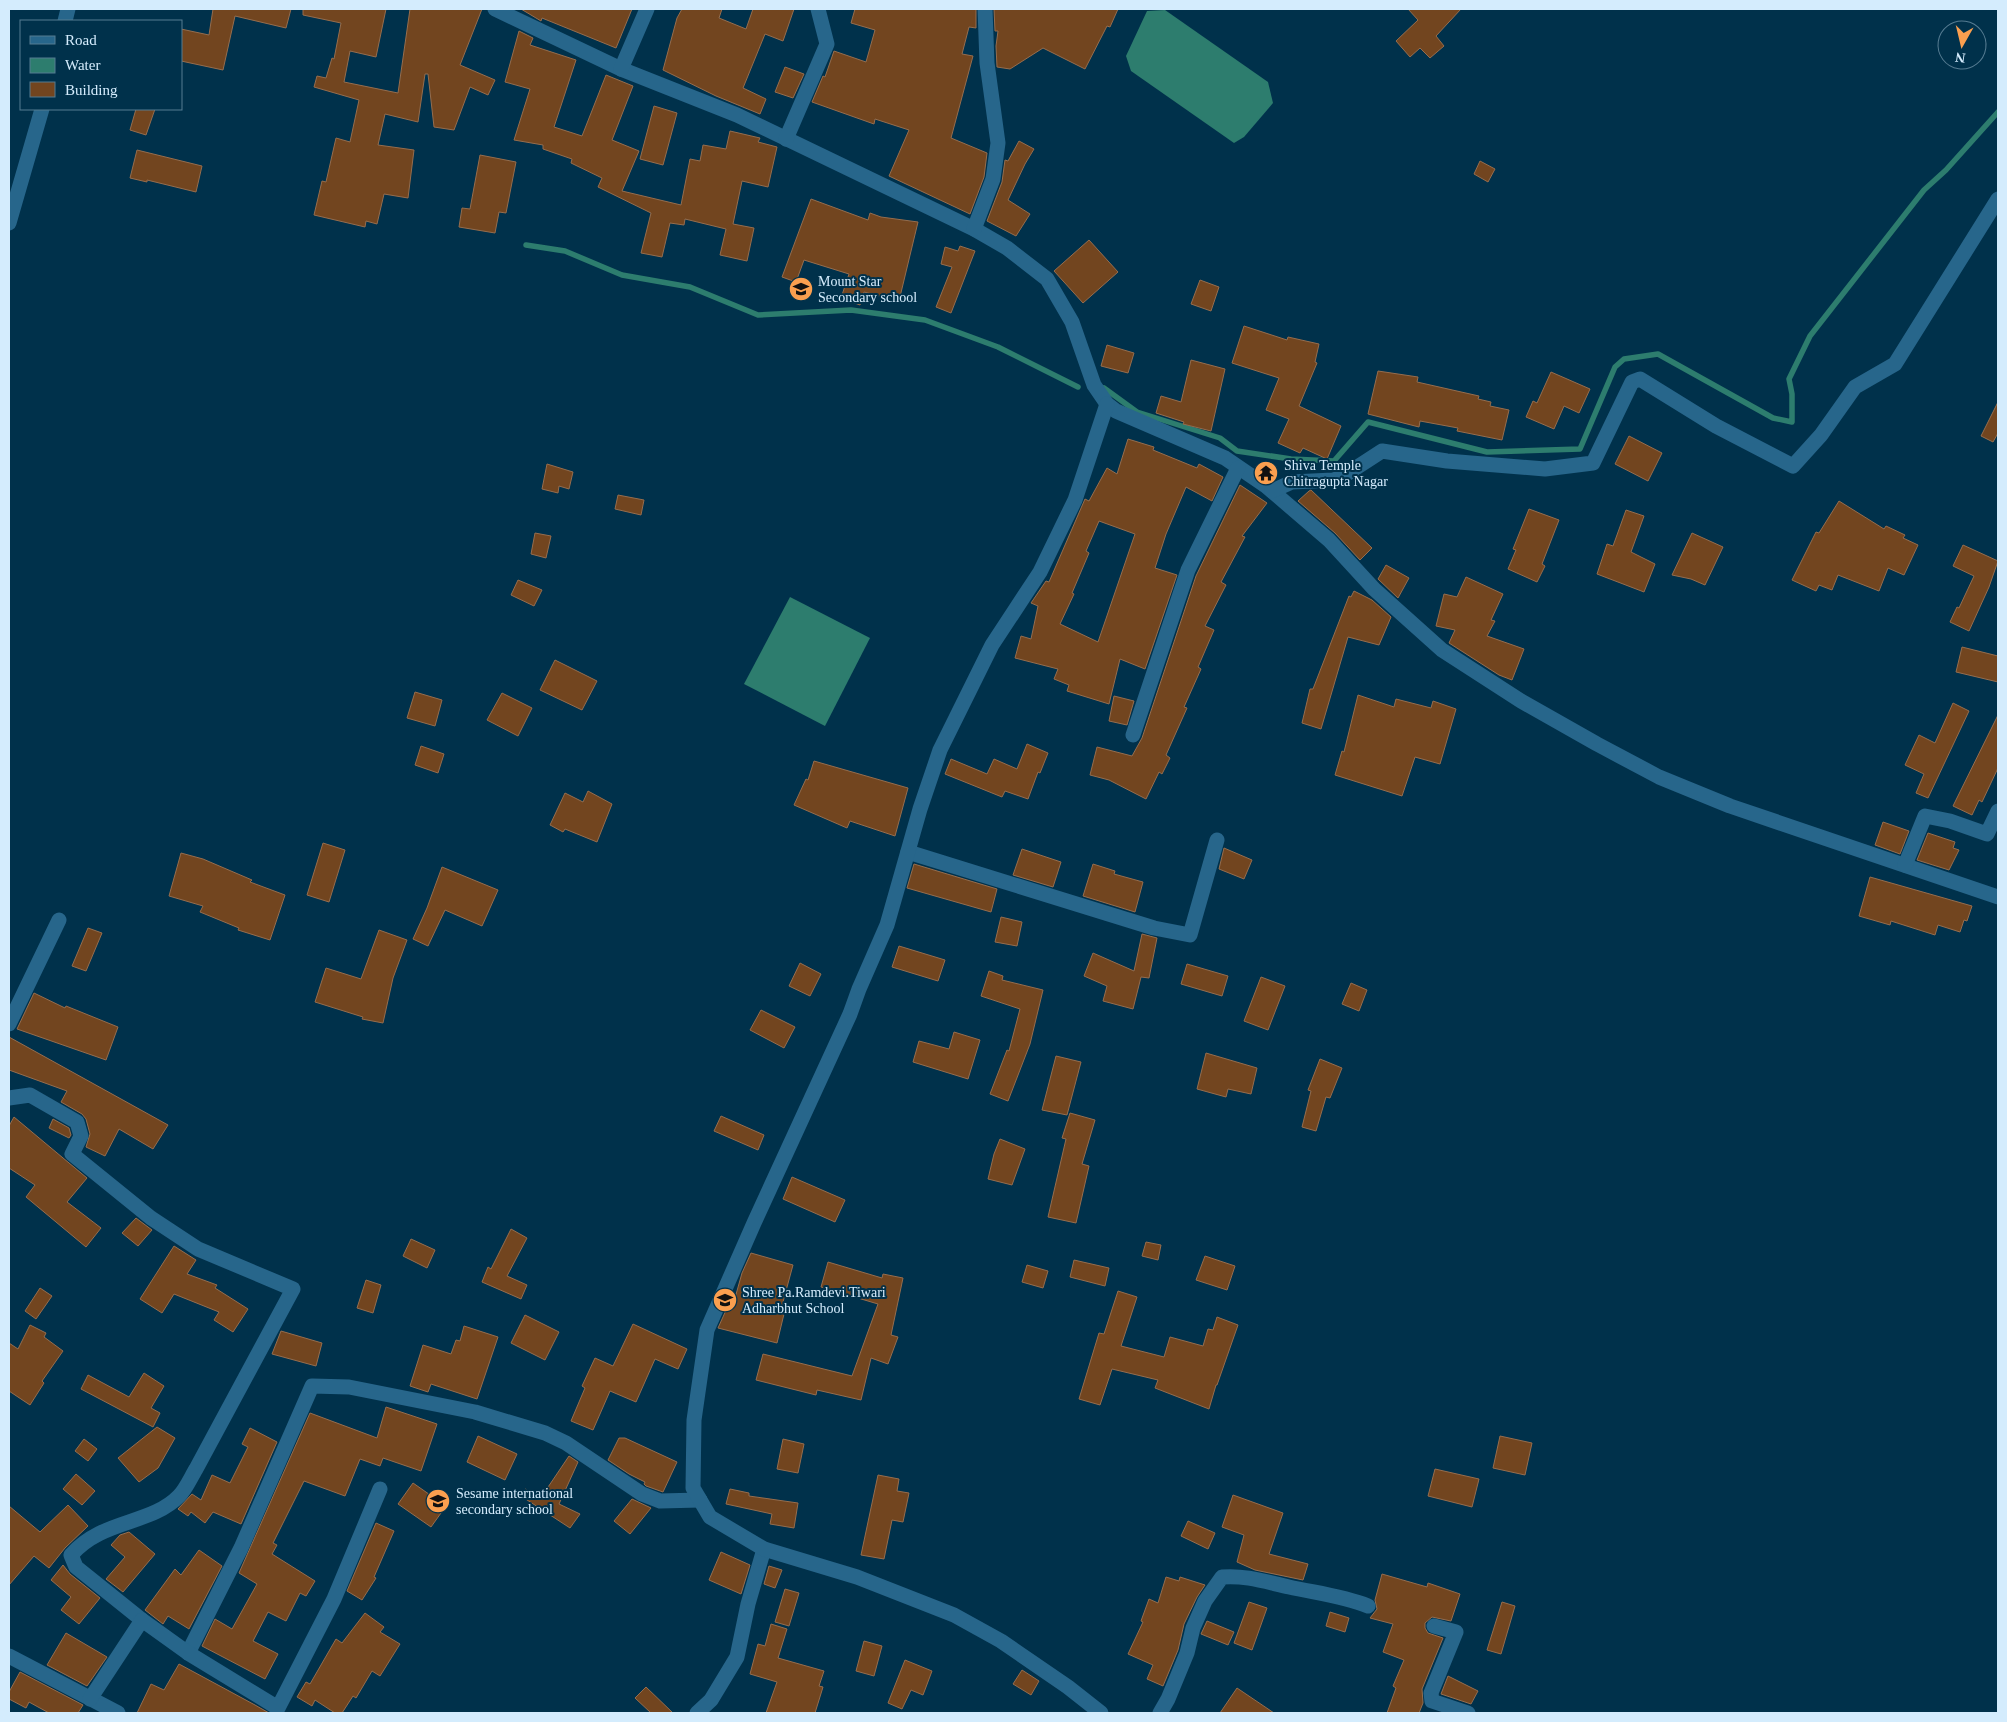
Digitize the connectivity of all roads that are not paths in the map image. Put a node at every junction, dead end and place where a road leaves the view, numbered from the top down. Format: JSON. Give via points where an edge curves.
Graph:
{"nodes":[{"id":1,"x":494,"y":9,"type":"edge"},
{"id":2,"x":647,"y":9,"type":"edge"},
{"id":3,"x":818,"y":9,"type":"edge"},
{"id":4,"x":985,"y":9,"type":"edge"},
{"id":5,"x":622,"y":69,"type":"junction"},
{"id":6,"x":42,"y":110,"type":"edge"},
{"id":7,"x":786,"y":139,"type":"junction"},
{"id":8,"x":1998,"y":199,"type":"edge"},
{"id":9,"x":9,"y":223,"type":"edge"},
{"id":10,"x":974,"y":229,"type":"junction"},
{"id":11,"x":1107,"y":404,"type":"junction"},
{"id":12,"x":1238,"y":468,"type":"junction"},
{"id":13,"x":1272,"y":492,"type":"junction"},
{"id":14,"x":1133,"y":734,"type":"dead end"},
{"id":15,"x":1998,"y":811,"type":"edge"},
{"id":16,"x":1217,"y":840,"type":"dead end"},
{"id":17,"x":908,"y":852,"type":"junction"},
{"id":18,"x":1904,"y":865,"type":"junction"},
{"id":19,"x":1998,"y":897,"type":"edge"},
{"id":20,"x":59,"y":920,"type":"dead end"},
{"id":21,"x":9,"y":1024,"type":"edge"},
{"id":22,"x":9,"y":1098,"type":"edge"},
{"id":23,"x":380,"y":1489,"type":"dead end"},
{"id":24,"x":700,"y":1500,"type":"junction"},
{"id":25,"x":764,"y":1549,"type":"junction"},
{"id":26,"x":1368,"y":1606,"type":"dead end"},
{"id":27,"x":142,"y":1620,"type":"junction"},
{"id":28,"x":1434,"y":1626,"type":"dead end"},
{"id":29,"x":188,"y":1653,"type":"junction"},
{"id":30,"x":9,"y":1656,"type":"edge"},
{"id":31,"x":90,"y":1699,"type":"junction"},
{"id":32,"x":118,"y":1713,"type":"edge"},
{"id":33,"x":697,"y":1713,"type":"edge"},
{"id":34,"x":1101,"y":1713,"type":"edge"},
{"id":35,"x":1160,"y":1713,"type":"edge"},
{"id":36,"x":1468,"y":1713,"type":"edge"}],
"edges":[{"from":1,"to":5,"type":"street"},
{"from":2,"to":5,"type":"street"},
{"from":3,"to":7,"type":"street","via":[[827,44]]},
{"from":4,"to":10,"type":"street","via":[[987,63],[998,143],[993,179]]},
{"from":5,"to":7,"type":"street","via":[[737,115]]},
{"from":6,"to":9,"type":"street"},
{"from":7,"to":10,"type":"street"},
{"from":8,"to":13,"type":"street","via":[[1895,364],[1855,387],[1821,435],[1792,466],[1716,426],[1640,379],[1632,382],[1593,463],[1545,469],[1447,461],[1382,451],[1342,477],[1292,482]]},
{"from":10,"to":11,"type":"street","via":[[1007,248],[1047,279],[1072,322],[1094,385]]},
{"from":11,"to":12,"type":"street","via":[[1116,411],[1225,458]]},
{"from":11,"to":17,"type":"street","via":[[1072,508],[1040,572],[992,645],[940,750]]},
{"from":12,"to":13,"type":"street"},
{"from":12,"to":14,"type":"street","via":[[1188,570]]},
{"from":13,"to":18,"type":"street","via":[[1329,540],[1374,589],[1442,650],[1521,701],[1659,777],[1730,806]]},
{"from":15,"to":18,"type":"street","via":[[1987,834],[1925,816]]},
{"from":16,"to":17,"type":"street","via":[[1190,935],[1154,928]]},
{"from":17,"to":24,"type":"street","via":[[887,925],[850,1014],[707,1330],[694,1420],[693,1488]]},
{"from":18,"to":19,"type":"street"},
{"from":20,"to":21,"type":"street"},
{"from":22,"to":27,"type":"street","via":[[30,1095],[78,1122],[81,1136],[72,1154],[151,1218],[198,1249],[293,1289],[179,1496],[156,1512],[102,1531],[71,1555],[76,1567]]},
{"from":23,"to":29,"type":"street","via":[[334,1599],[278,1708]]},
{"from":24,"to":25,"type":"street","via":[[710,1517]]},
{"from":24,"to":29,"type":"street","via":[[660,1501],[642,1494],[566,1443],[537,1430],[475,1412],[349,1387],[312,1386],[240,1548]]},
{"from":25,"to":33,"type":"street","via":[[736,1657],[711,1700]]},
{"from":25,"to":34,"type":"street","via":[[857,1578],[954,1615],[1001,1641]]},
{"from":26,"to":35,"type":"street","via":[[1351,1599],[1262,1580],[1222,1577],[1205,1601],[1193,1628],[1187,1653]]},
{"from":27,"to":29,"type":"street"},
{"from":27,"to":31,"type":"street"},
{"from":28,"to":36,"type":"street","via":[[1456,1632],[1431,1693],[1432,1701]]},
{"from":30,"to":31,"type":"street"},
{"from":31,"to":32,"type":"street"}]}
